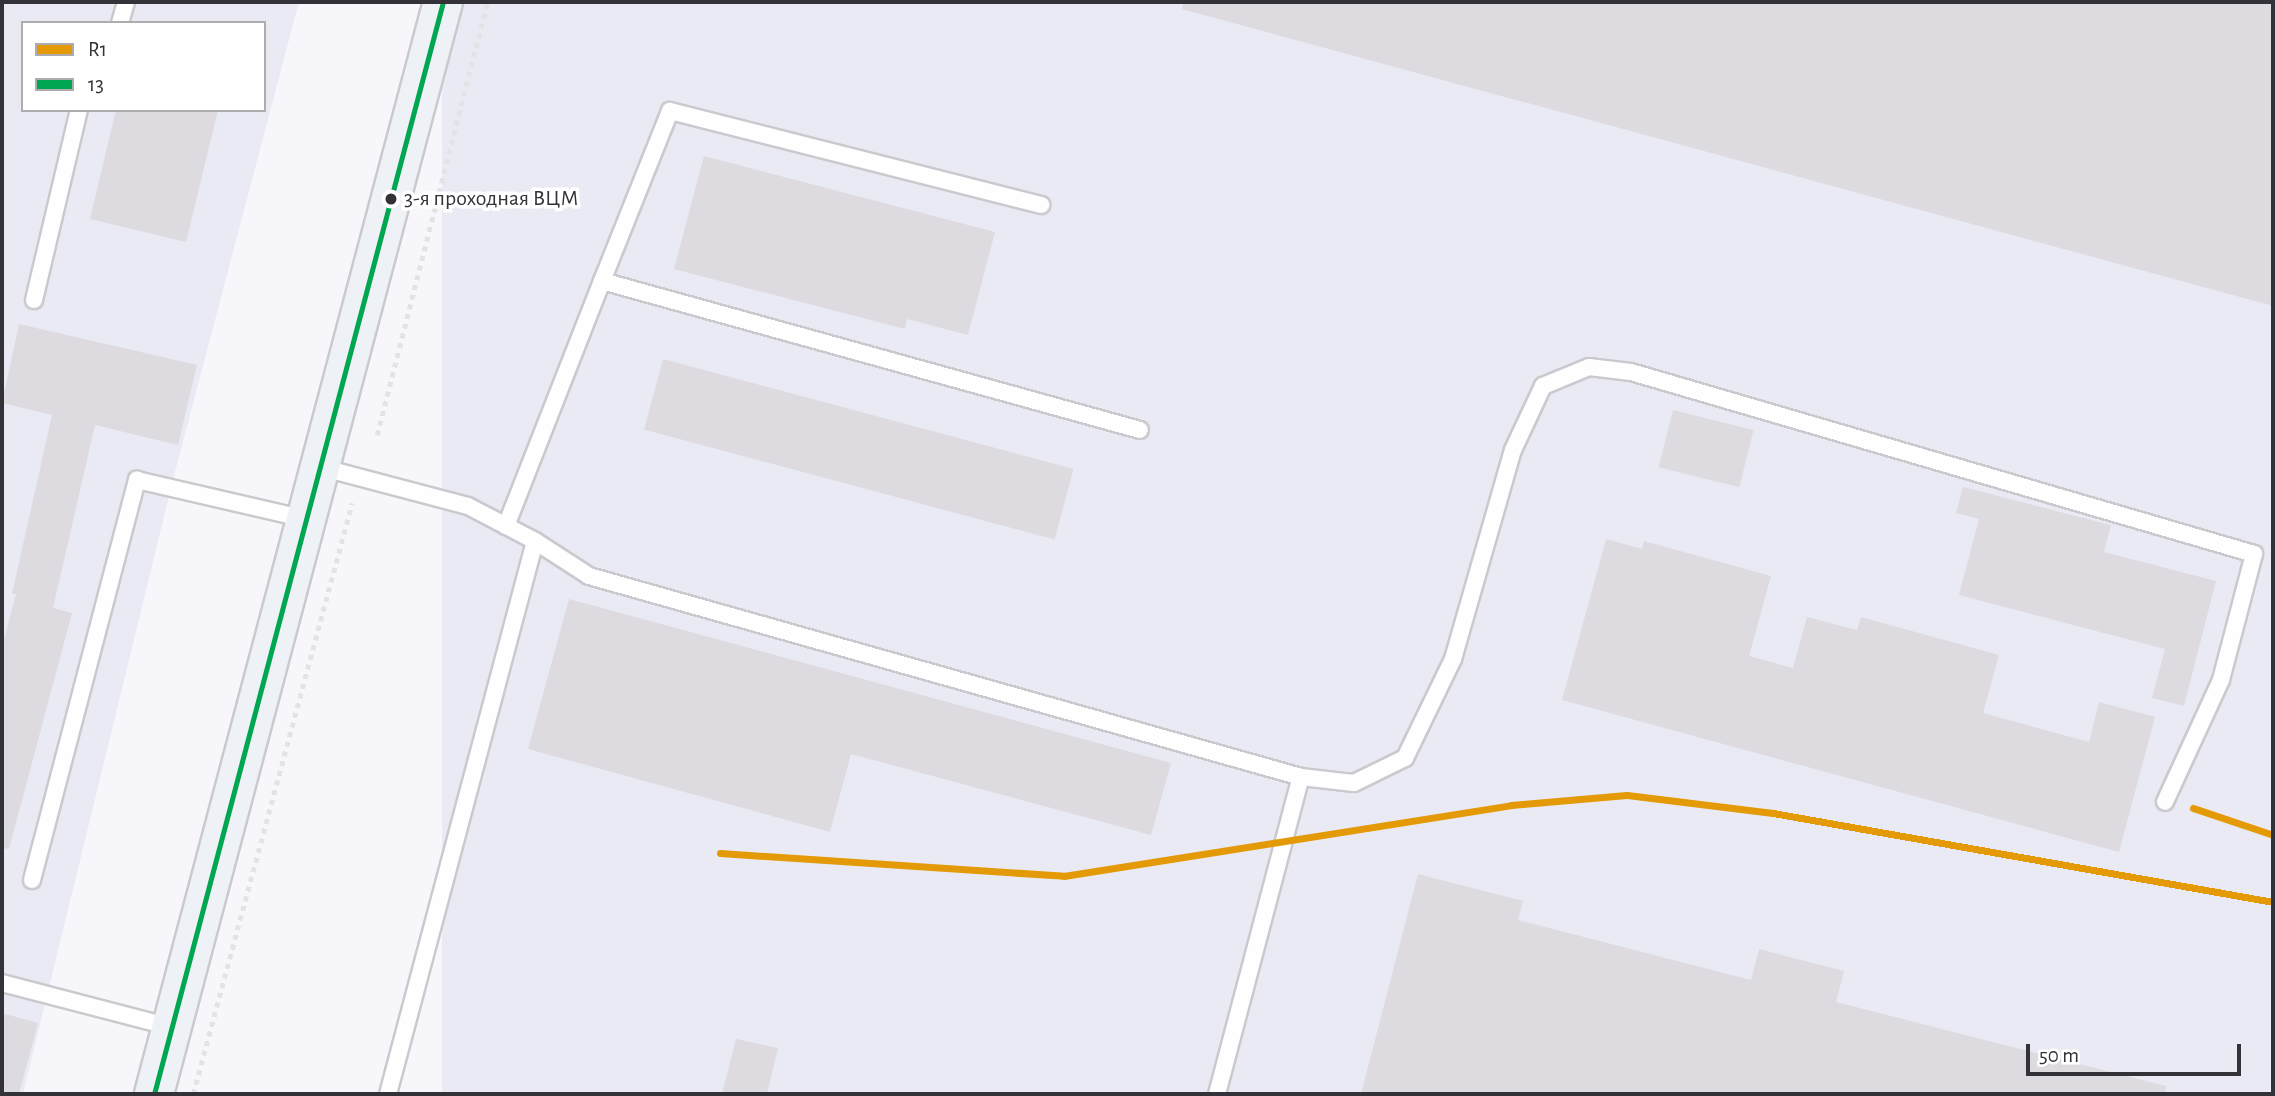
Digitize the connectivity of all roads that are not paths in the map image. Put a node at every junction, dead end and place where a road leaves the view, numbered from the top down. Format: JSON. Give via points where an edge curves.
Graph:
{"nodes":[{"id":1,"x":126,"y":2,"type":"edge"},
{"id":2,"x":443,"y":2,"type":"edge"},
{"id":3,"x":121,"y":21,"type":"edge"},
{"id":4,"x":79,"y":112,"type":"edge"},
{"id":5,"x":1041,"y":205,"type":"dead end"},
{"id":6,"x":602,"y":281,"type":"junction"},
{"id":7,"x":34,"y":300,"type":"dead end"},
{"id":8,"x":1140,"y":430,"type":"dead end"},
{"id":9,"x":320,"y":467,"type":"junction"},
{"id":10,"x":306,"y":519,"type":"junction"},
{"id":11,"x":506,"y":526,"type":"junction"},
{"id":12,"x":535,"y":541,"type":"junction"},
{"id":13,"x":1301,"y":777,"type":"junction"},
{"id":14,"x":2165,"y":802,"type":"dead end"},
{"id":15,"x":32,"y":880,"type":"dead end"},
{"id":16,"x":2,"y":983,"type":"edge"},
{"id":17,"x":171,"y":1027,"type":"junction"},
{"id":18,"x":153,"y":1094,"type":"edge"},
{"id":19,"x":388,"y":1094,"type":"edge"},
{"id":20,"x":1217,"y":1094,"type":"edge"}],
"edges":[{"from":1,"to":3,"type":"lane"},
{"from":2,"to":9,"type":"main road"},
{"from":4,"to":7,"type":"lane"},
{"from":5,"to":6,"type":"lane","via":[[670,111]]},
{"from":6,"to":8,"type":"lane"},
{"from":6,"to":11,"type":"lane"},
{"from":9,"to":10,"type":"main road"},
{"from":9,"to":11,"type":"lane","via":[[468,506]]},
{"from":10,"to":15,"type":"lane","via":[[137,480]]},
{"from":10,"to":17,"type":"main road"},
{"from":11,"to":12,"type":"lane"},
{"from":12,"to":13,"type":"lane","via":[[589,576]]},
{"from":12,"to":19,"type":"lane"},
{"from":13,"to":14,"type":"lane","via":[[1353,783],[1405,758],[1453,659],[1513,450],[1543,386],[1589,367],[1631,372],[2254,554],[2221,680]]},
{"from":13,"to":20,"type":"lane"},
{"from":16,"to":17,"type":"lane"},
{"from":17,"to":18,"type":"main road"}]}
